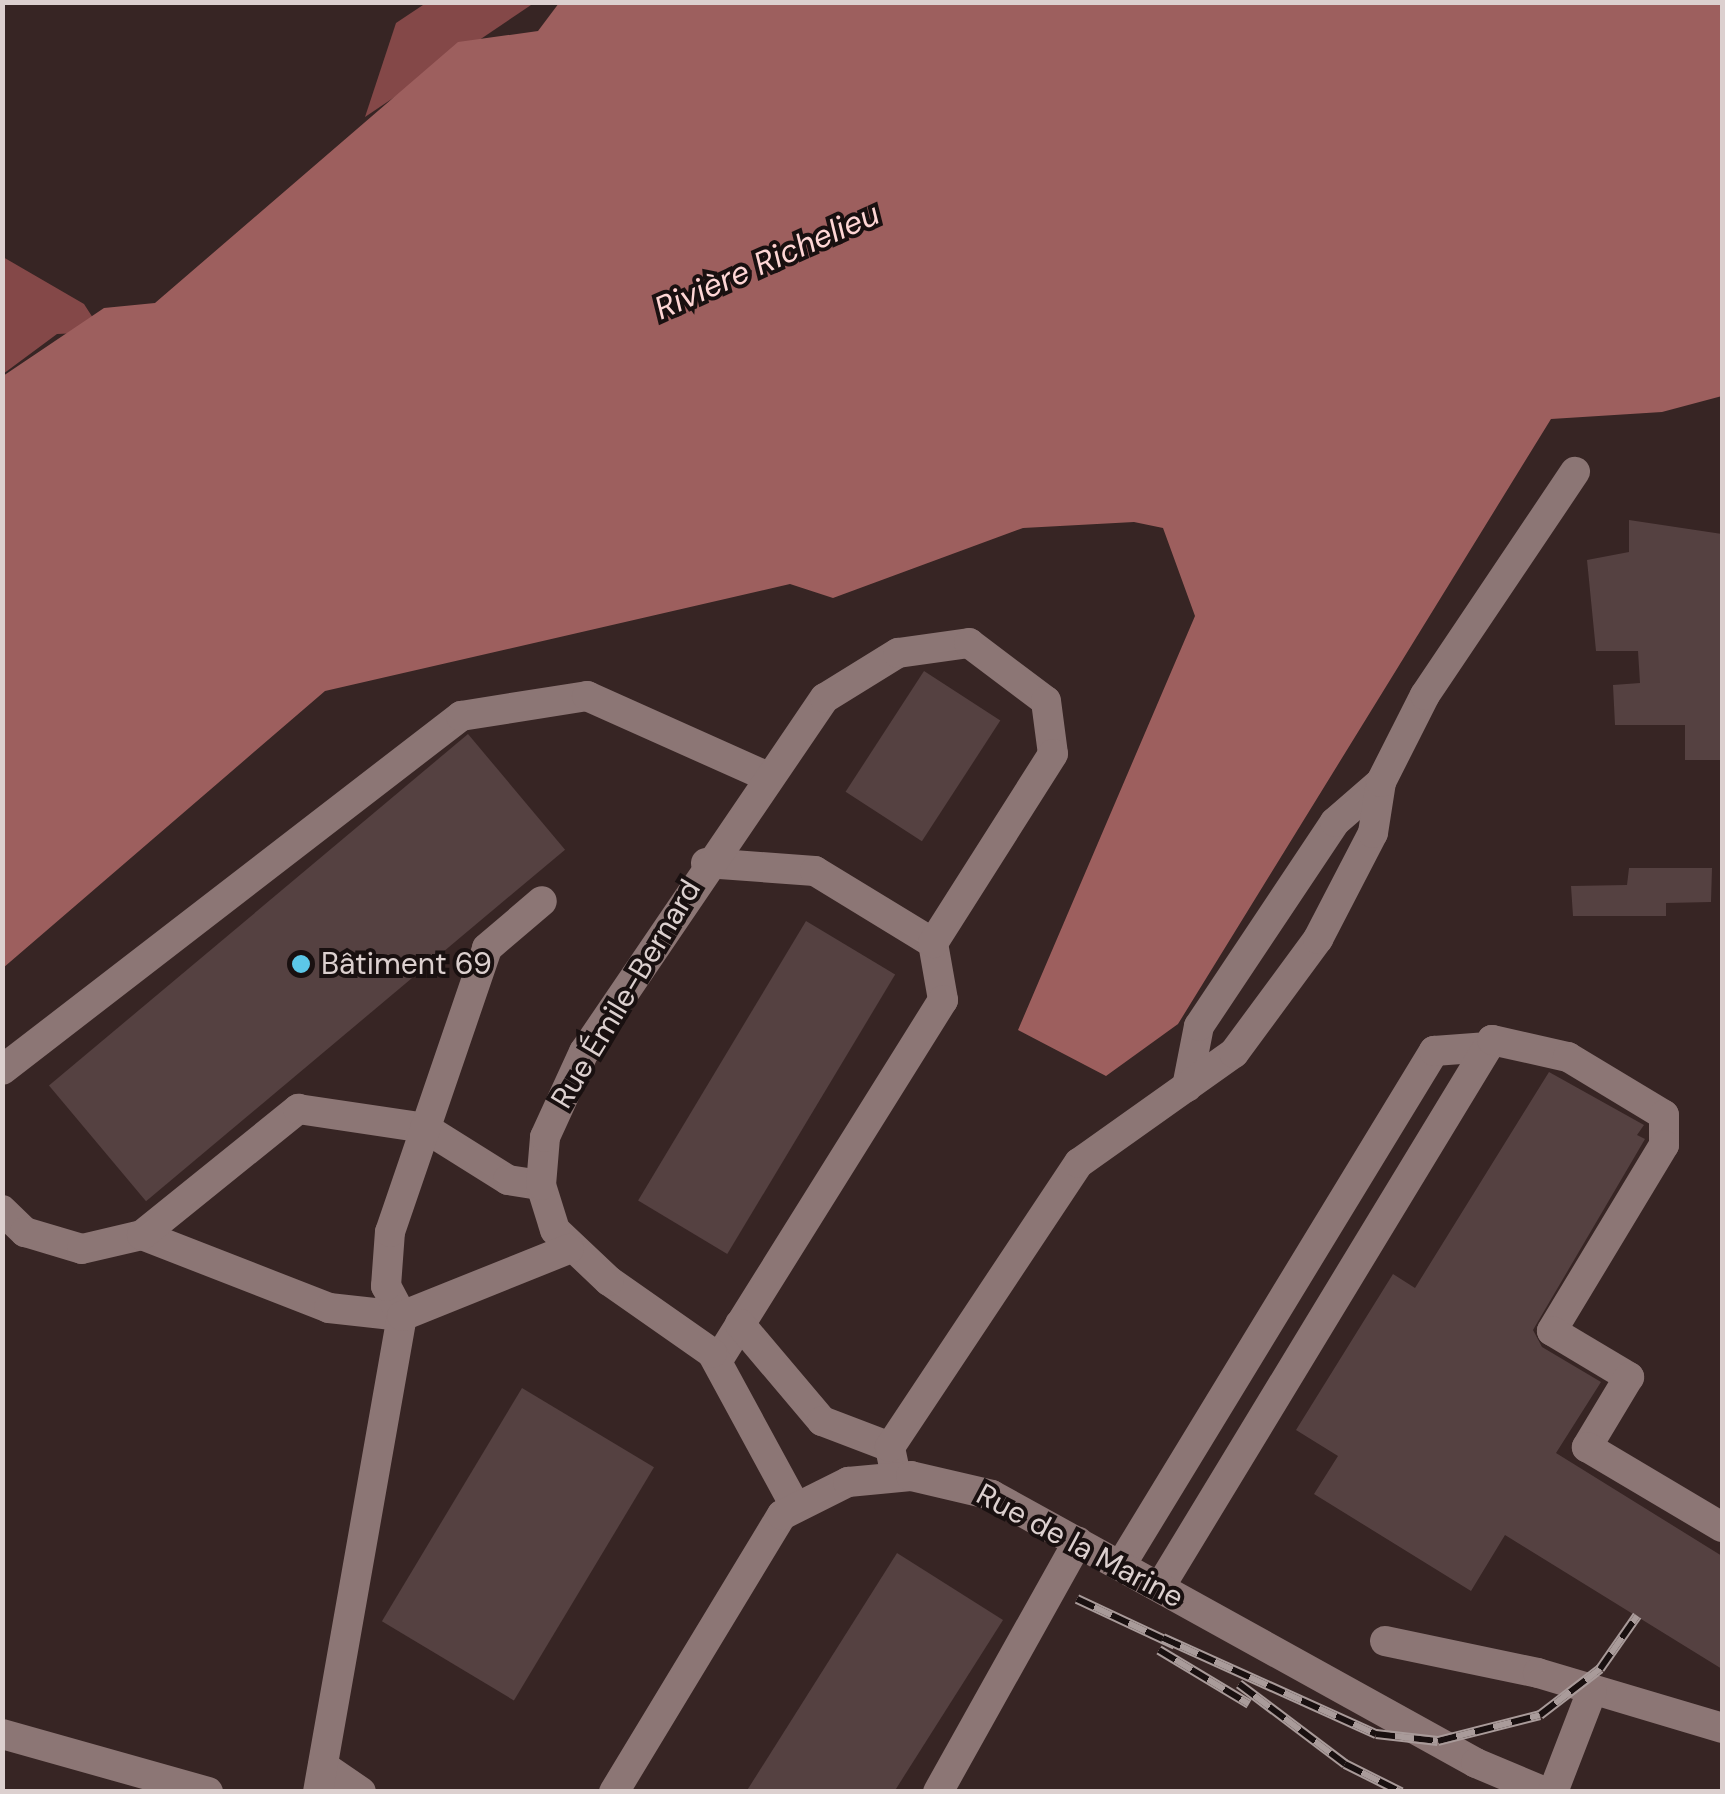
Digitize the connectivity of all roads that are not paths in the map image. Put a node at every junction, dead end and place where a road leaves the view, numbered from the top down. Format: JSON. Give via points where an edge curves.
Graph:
{"nodes":[{"id":1,"x":1574,"y":472,"type":"dead end"},
{"id":2,"x":768,"y":777,"type":"junction"},
{"id":3,"x":1381,"y":782,"type":"junction"},
{"id":4,"x":706,"y":863,"type":"junction"},
{"id":5,"x":542,"y":901,"type":"dead end"},
{"id":6,"x":934,"y":943,"type":"junction"},
{"id":7,"x":1488,"y":1047,"type":"junction"},
{"id":8,"x":2,"y":1070,"type":"edge"},
{"id":9,"x":1186,"y":1086,"type":"junction"},
{"id":10,"x":425,"y":1128,"type":"junction"},
{"id":11,"x":541,"y":1185,"type":"junction"},
{"id":12,"x":2,"y":1210,"type":"edge"},
{"id":13,"x":142,"y":1235,"type":"junction"},
{"id":14,"x":569,"y":1248,"type":"junction"},
{"id":15,"x":402,"y":1316,"type":"junction"},
{"id":16,"x":740,"y":1324,"type":"junction"},
{"id":17,"x":716,"y":1361,"type":"junction"},
{"id":18,"x":893,"y":1461,"type":"junction"},
{"id":19,"x":794,"y":1504,"type":"junction"},
{"id":20,"x":1722,"y":1527,"type":"edge"},
{"id":21,"x":1078,"y":1541,"type":"junction"},
{"id":22,"x":1121,"y":1565,"type":"junction"},
{"id":23,"x":1160,"y":1587,"type":"junction"},
{"id":24,"x":1385,"y":1641,"type":"dead end"},
{"id":25,"x":1592,"y":1691,"type":"junction"},
{"id":26,"x":1722,"y":1728,"type":"edge"},
{"id":27,"x":2,"y":1734,"type":"edge"},
{"id":28,"x":320,"y":1779,"type":"edge"},
{"id":29,"x":149,"y":1782,"type":"edge"},
{"id":30,"x":208,"y":1792,"type":"edge"},
{"id":31,"x":361,"y":1792,"type":"edge"},
{"id":32,"x":614,"y":1792,"type":"edge"},
{"id":33,"x":938,"y":1792,"type":"edge"},
{"id":34,"x":1545,"y":1792,"type":"edge"},
{"id":35,"x":1553,"y":1792,"type":"edge"}],
"edges":[{"from":1,"to":3,"type":"street","via":[[1425,695]]},
{"from":2,"to":4,"type":"street","name":"Rue Émile-Bernard"},
{"from":2,"to":6,"type":"street","name":"Rue Émile-Bernard","via":[[826,698],[898,653],[969,643],[1046,701],[1053,754]]},
{"from":2,"to":8,"type":"street","via":[[587,696],[461,716]]},
{"from":3,"to":9,"type":"street","via":[[1334,822],[1200,1026]]},
{"from":3,"to":9,"type":"street","via":[[1373,833],[1318,939],[1234,1052]]},
{"from":4,"to":6,"type":"street","via":[[815,872]]},
{"from":4,"to":11,"type":"street","name":"Rue Émile-Bernard","via":[[568,1080],[545,1137]]},
{"from":5,"to":10,"type":"street","via":[[487,948]]},
{"from":6,"to":16,"type":"street","via":[[943,1000]]},
{"from":7,"to":20,"type":"street","via":[[1492,1040],[1568,1057],[1664,1115],[1664,1145],[1552,1331],[1629,1377],[1587,1448]]},
{"from":7,"to":22,"type":"street","via":[[1434,1052]]},
{"from":7,"to":23,"type":"street"},
{"from":9,"to":18,"type":"street","via":[[1079,1163]]},
{"from":10,"to":11,"type":"street","via":[[508,1180]]},
{"from":10,"to":13,"type":"street","via":[[298,1109]]},
{"from":10,"to":15,"type":"street","via":[[390,1232],[386,1286]]},
{"from":11,"to":14,"type":"street","name":"Rue Émile-Bernard"},
{"from":12,"to":13,"type":"street","via":[[25,1232],[82,1249]]},
{"from":13,"to":15,"type":"street","via":[[329,1308]]},
{"from":14,"to":15,"type":"street"},
{"from":14,"to":17,"type":"street","name":"Rue Émile-Bernard"},
{"from":15,"to":28,"type":"street"},
{"from":16,"to":17,"type":"street"},
{"from":16,"to":18,"type":"street","via":[[822,1422]]},
{"from":17,"to":19,"type":"street","name":"Rue Émile-Bernard"},
{"from":18,"to":19,"type":"street","name":"Rue de la Marine"},
{"from":18,"to":21,"type":"street","name":"Rue de la Marine","via":[[992,1495]]},
{"from":19,"to":32,"type":"street"},
{"from":21,"to":22,"type":"street","name":"Rue de la Marine"},
{"from":21,"to":33,"type":"street"},
{"from":22,"to":23,"type":"street","name":"Rue de la Marine"},
{"from":23,"to":34,"type":"street","name":"Rue de la Marine","via":[[1476,1763]]},
{"from":24,"to":25,"type":"street"},
{"from":25,"to":26,"type":"street"},
{"from":25,"to":35,"type":"street"},
{"from":27,"to":29,"type":"street"},
{"from":28,"to":31,"type":"street"},
{"from":29,"to":30,"type":"street"}]}
